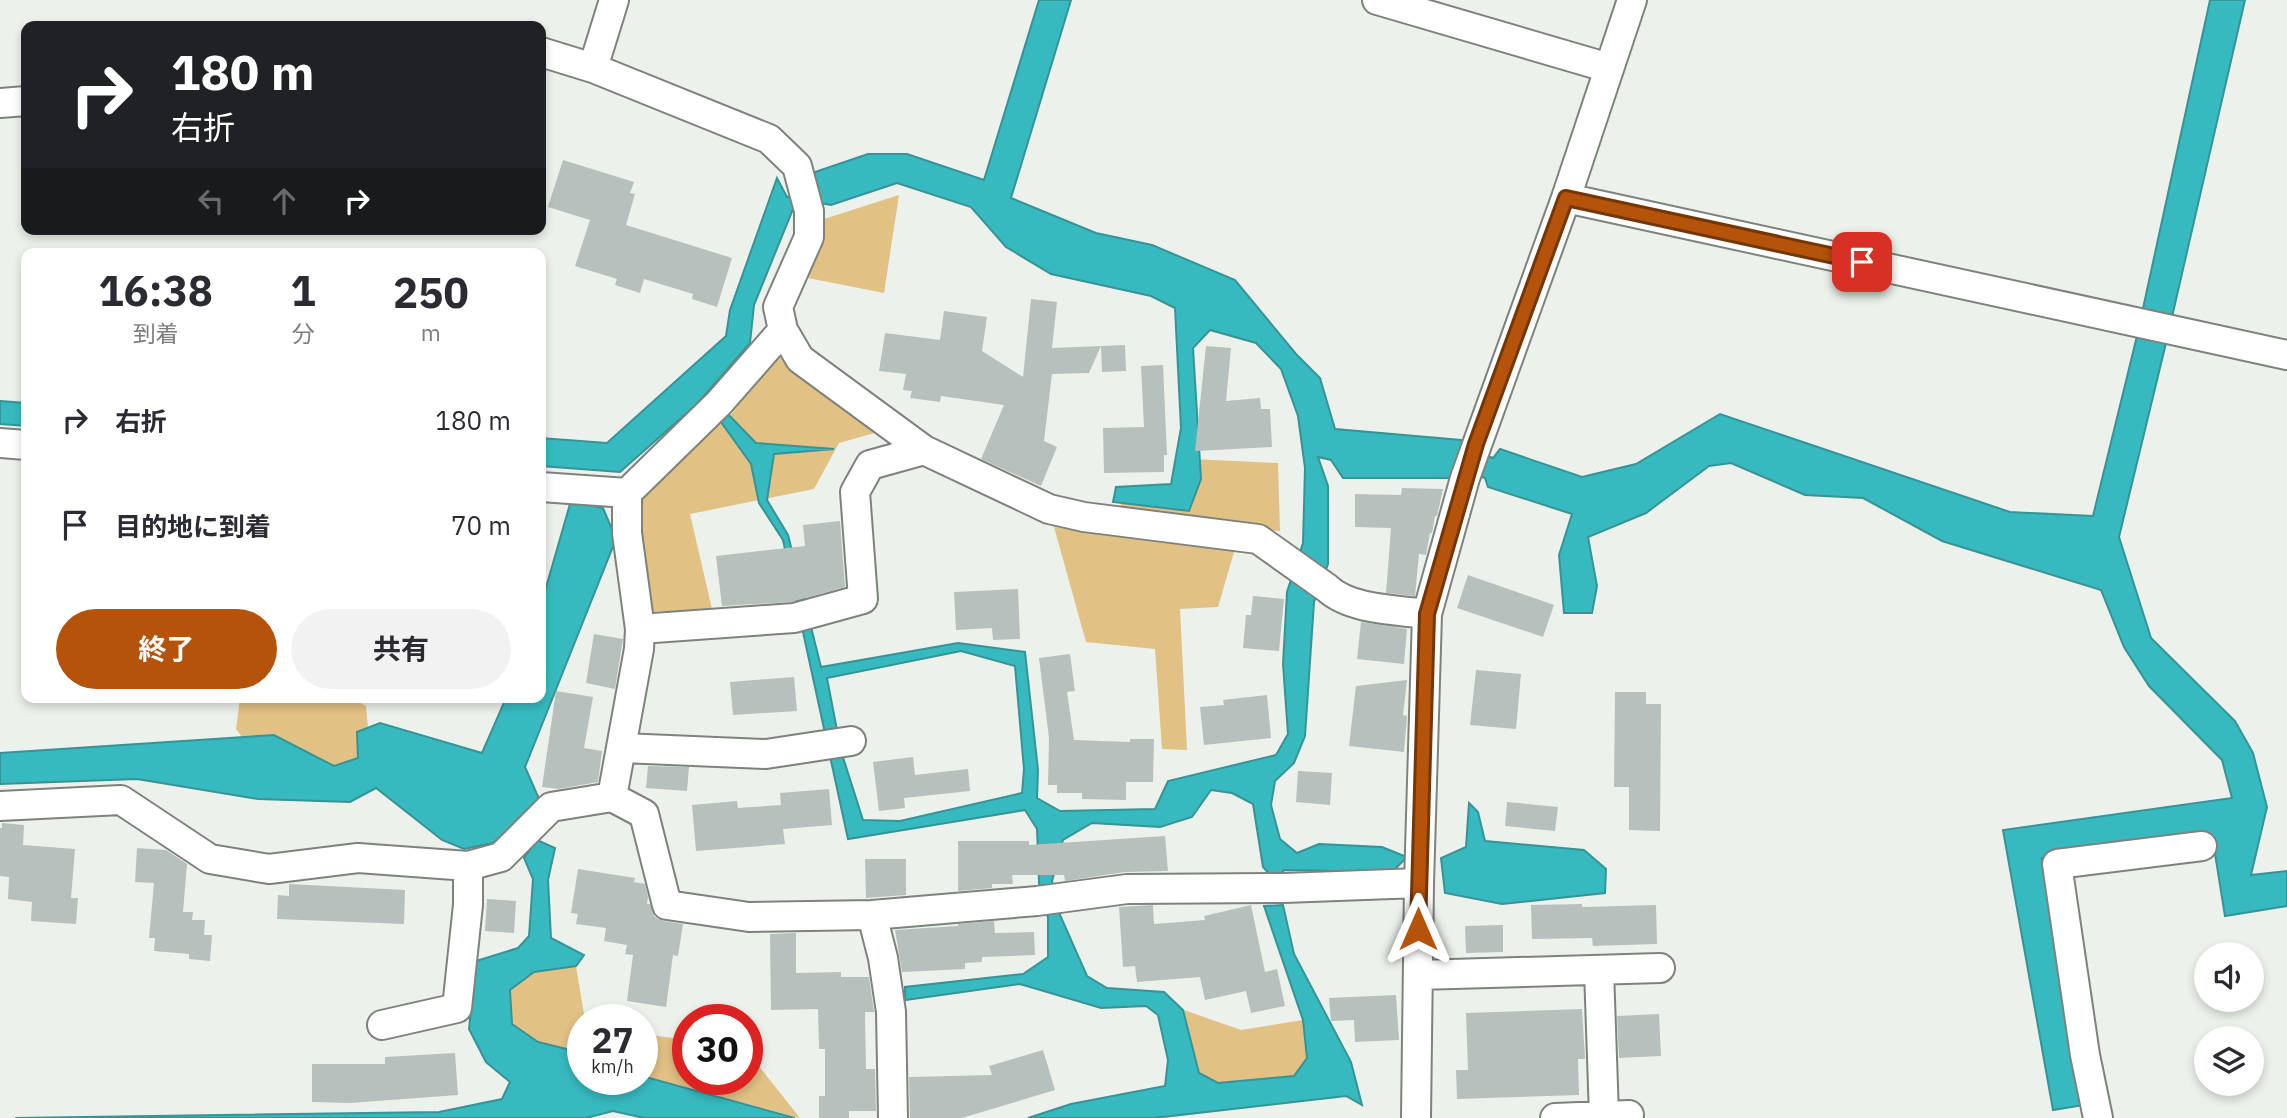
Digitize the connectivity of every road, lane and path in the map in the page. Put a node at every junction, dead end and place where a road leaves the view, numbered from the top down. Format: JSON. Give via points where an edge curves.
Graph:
{"nodes":[{"id":1,"x":614,"y":0,"type":"edge"},
{"id":2,"x":1377,"y":0,"type":"edge"},
{"id":3,"x":1632,"y":0,"type":"edge"},
{"id":4,"x":546,"y":54,"type":"edge"},
{"id":5,"x":593,"y":68,"type":"junction"},
{"id":6,"x":1609,"y":68,"type":"junction"},
{"id":7,"x":21,"y":101,"type":"edge"},
{"id":8,"x":0,"y":103,"type":"edge"},
{"id":9,"x":1566,"y":198,"type":"junction"},
{"id":10,"x":783,"y":330,"type":"junction"},
{"id":11,"x":2287,"y":355,"type":"edge"},
{"id":12,"x":0,"y":443,"type":"edge"},
{"id":13,"x":21,"y":445,"type":"edge"},
{"id":14,"x":924,"y":450,"type":"junction"},
{"id":15,"x":546,"y":487,"type":"edge"},
{"id":16,"x":627,"y":493,"type":"junction"},
{"id":17,"x":1427,"y":614,"type":"junction"},
{"id":18,"x":639,"y":629,"type":"junction"},
{"id":19,"x":851,"y":741,"type":"dead end"},
{"id":20,"x":622,"y":748,"type":"junction"},
{"id":21,"x":612,"y":797,"type":"junction"},
{"id":22,"x":0,"y":806,"type":"edge"},
{"id":23,"x":2202,"y":846,"type":"dead end"},
{"id":24,"x":468,"y":866,"type":"junction"},
{"id":25,"x":1419,"y":883,"type":"junction"},
{"id":26,"x":872,"y":915,"type":"junction"},
{"id":27,"x":1660,"y":968,"type":"dead end"},
{"id":28,"x":1599,"y":970,"type":"junction"},
{"id":29,"x":1418,"y":975,"type":"junction"},
{"id":30,"x":382,"y":1025,"type":"dead end"},
{"id":31,"x":1617,"y":1116,"type":"edge"},
{"id":32,"x":893,"y":1118,"type":"edge"},
{"id":33,"x":1416,"y":1118,"type":"edge"},
{"id":34,"x":1555,"y":1118,"type":"edge"},
{"id":35,"x":2098,"y":1118,"type":"edge"}],
"edges":[{"from":1,"to":5,"type":"street"},
{"from":2,"to":6,"type":"street"},
{"from":3,"to":6,"type":"street"},
{"from":4,"to":5,"type":"street"},
{"from":5,"to":10,"type":"street","via":[[769,139],[797,166],[807,200],[810,237],[778,307]]},
{"from":6,"to":9,"type":"street"},
{"from":7,"to":8,"type":"street"},
{"from":9,"to":11,"type":"street"},
{"from":9,"to":17,"type":"street","via":[[1476,444]]},
{"from":10,"to":14,"type":"street","via":[[800,359]]},
{"from":10,"to":16,"type":"street","via":[[719,403]]},
{"from":12,"to":13,"type":"street"},
{"from":14,"to":17,"type":"street","via":[[1049,509],[1258,539],[1336,597]]},
{"from":14,"to":18,"type":"street","via":[[870,465],[855,492],[863,599],[805,615]]},
{"from":15,"to":16,"type":"street"},
{"from":16,"to":18,"type":"street","via":[[627,533]]},
{"from":17,"to":25,"type":"street"},
{"from":18,"to":20,"type":"street"},
{"from":19,"to":20,"type":"street","via":[[766,754]]},
{"from":20,"to":21,"type":"street"},
{"from":21,"to":24,"type":"street","via":[[551,807],[501,857]]},
{"from":21,"to":26,"type":"street","via":[[644,814],[667,905],[749,917]]},
{"from":22,"to":24,"type":"street","via":[[121,800],[210,859],[269,869],[358,858]]},
{"from":23,"to":35,"type":"street","via":[[2057,864]]},
{"from":24,"to":30,"type":"street","via":[[457,1008]]},
{"from":25,"to":26,"type":"street","via":[[1127,889]]},
{"from":25,"to":29,"type":"street"},
{"from":26,"to":32,"type":"street","via":[[891,1012]]},
{"from":27,"to":28,"type":"street"},
{"from":28,"to":29,"type":"street"},
{"from":28,"to":31,"type":"street"},
{"from":29,"to":33,"type":"street"},
{"from":31,"to":34,"type":"street"}]}
